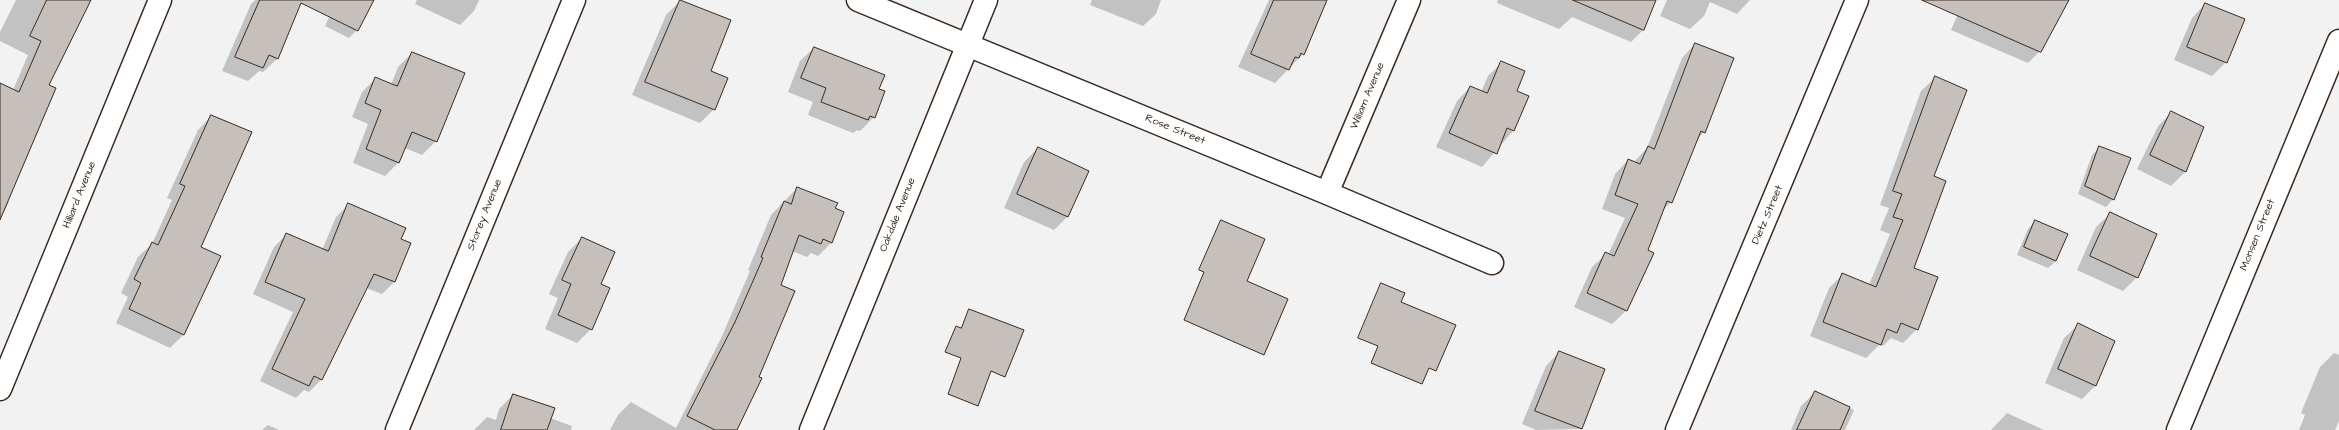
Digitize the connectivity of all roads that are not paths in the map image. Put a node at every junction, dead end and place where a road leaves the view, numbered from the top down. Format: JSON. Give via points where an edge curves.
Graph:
{"nodes":[{"id":1,"x":160,"y":0,"type":"edge"},
{"id":2,"x":574,"y":0,"type":"edge"},
{"id":3,"x":858,"y":0,"type":"edge"},
{"id":4,"x":986,"y":0,"type":"edge"},
{"id":5,"x":1409,"y":0,"type":"edge"},
{"id":6,"x":1857,"y":0,"type":"edge"},
{"id":7,"x":2339,"y":41,"type":"edge"},
{"id":8,"x":968,"y":45,"type":"junction"},
{"id":9,"x":1327,"y":193,"type":"junction"},
{"id":10,"x":1492,"y":263,"type":"dead end"},
{"id":11,"x":0,"y":389,"type":"edge"},
{"id":12,"x":397,"y":430,"type":"edge"},
{"id":13,"x":811,"y":430,"type":"edge"},
{"id":14,"x":1678,"y":430,"type":"edge"},
{"id":15,"x":2178,"y":430,"type":"edge"}],
"edges":[{"from":1,"to":11,"type":"street","name":"Hilliard Avenue"},
{"from":2,"to":12,"type":"street","name":"Storey Avenue"},
{"from":3,"to":8,"type":"street","name":"Rose Street"},
{"from":4,"to":8,"type":"street","name":"Oakdale Avenue"},
{"from":5,"to":9,"type":"street","name":"William Avenue"},
{"from":6,"to":14,"type":"street","name":"Dietz Street"},
{"from":7,"to":15,"type":"street","name":"Monsen Street"},
{"from":8,"to":9,"type":"street","name":"Rose Street"},
{"from":8,"to":13,"type":"street","name":"Oakdale Avenue"},
{"from":9,"to":10,"type":"street","name":"Rose Street"}]}
